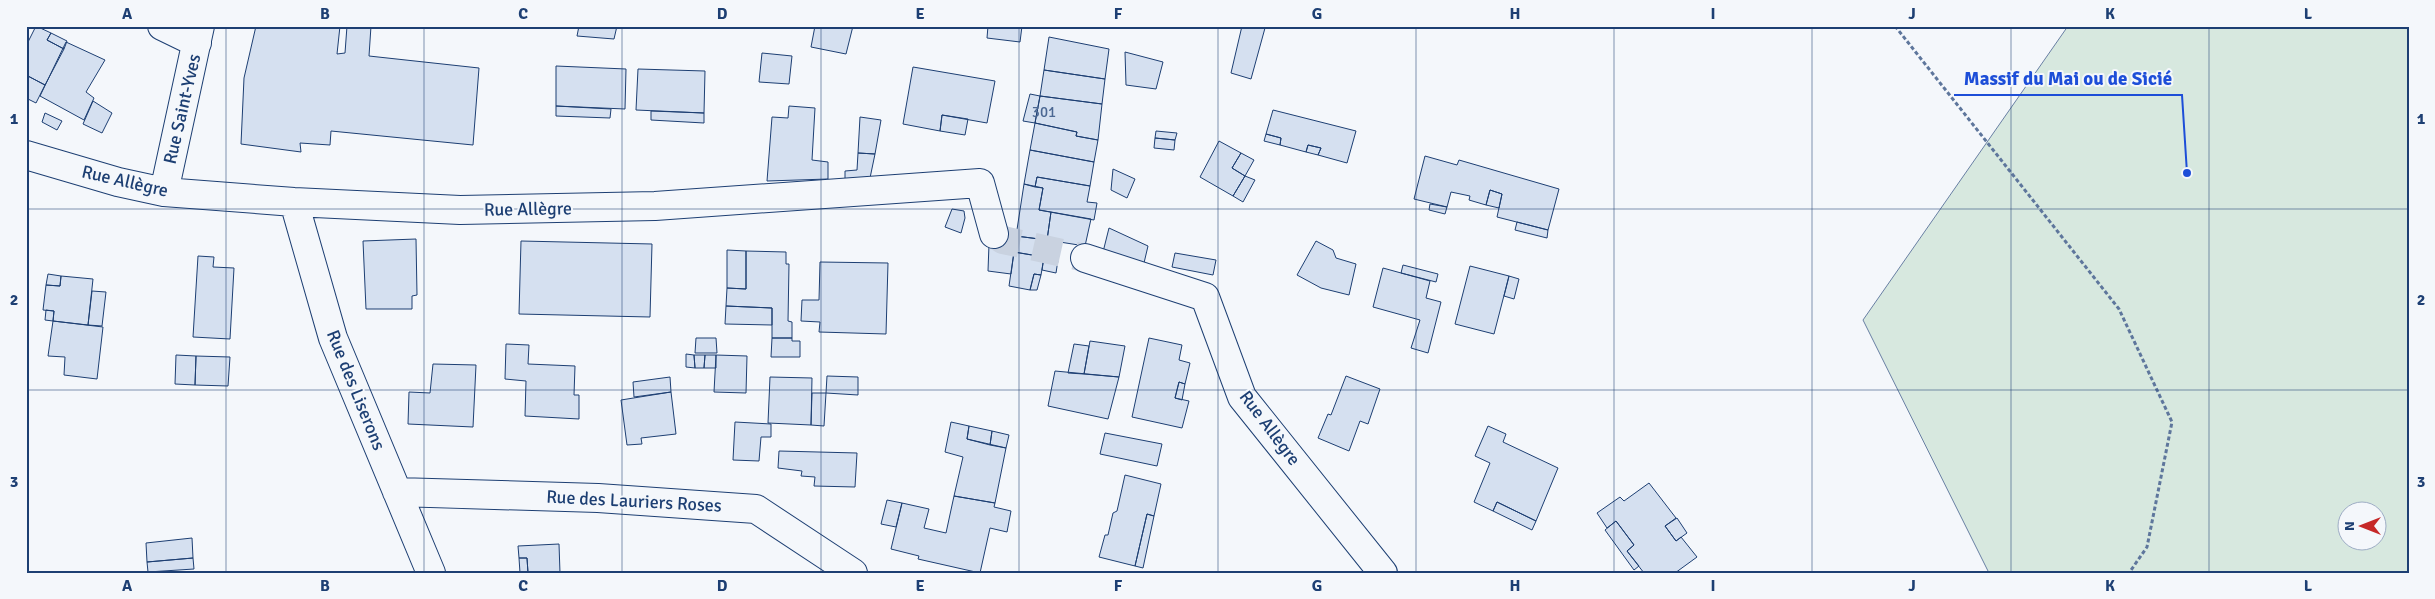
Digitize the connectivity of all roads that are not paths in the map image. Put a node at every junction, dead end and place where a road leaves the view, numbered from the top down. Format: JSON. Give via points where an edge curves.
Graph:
{"nodes":[{"id":1,"x":162,"y":26,"type":"edge"},
{"id":2,"x":198,"y":34,"type":"edge"},
{"id":3,"x":26,"y":155,"type":"edge"},
{"id":4,"x":164,"y":192,"type":"junction"},
{"id":5,"x":294,"y":202,"type":"junction"},
{"id":6,"x":994,"y":234,"type":"dead end"},
{"id":7,"x":1085,"y":258,"type":"tunnel mouth"},
{"id":8,"x":397,"y":492,"type":"junction"},
{"id":9,"x":430,"y":573,"type":"edge"},
{"id":10,"x":853,"y":573,"type":"edge"},
{"id":11,"x":1383,"y":573,"type":"edge"}],
"edges":[{"from":1,"to":2,"type":"street"},
{"from":2,"to":4,"type":"street","name":"Rue Saint-Yves"},
{"from":3,"to":4,"type":"street","name":"Rue Allègre"},
{"from":4,"to":5,"type":"street","name":"Rue Allègre"},
{"from":5,"to":6,"type":"street","name":"Rue Allègre","via":[[460,210],[655,206],[980,183]]},
{"from":5,"to":8,"type":"street","name":"Rue des Liserons","via":[[334,338]]},
{"from":7,"to":11,"type":"street","name":"Rue Allègre","via":[[1205,297],[1242,397]]},
{"from":8,"to":9,"type":"street","name":"Rue des Liserons"},
{"from":8,"to":10,"type":"street","name":"Rue des Lauriers Roses","via":[[598,498],[756,509]]}]}
